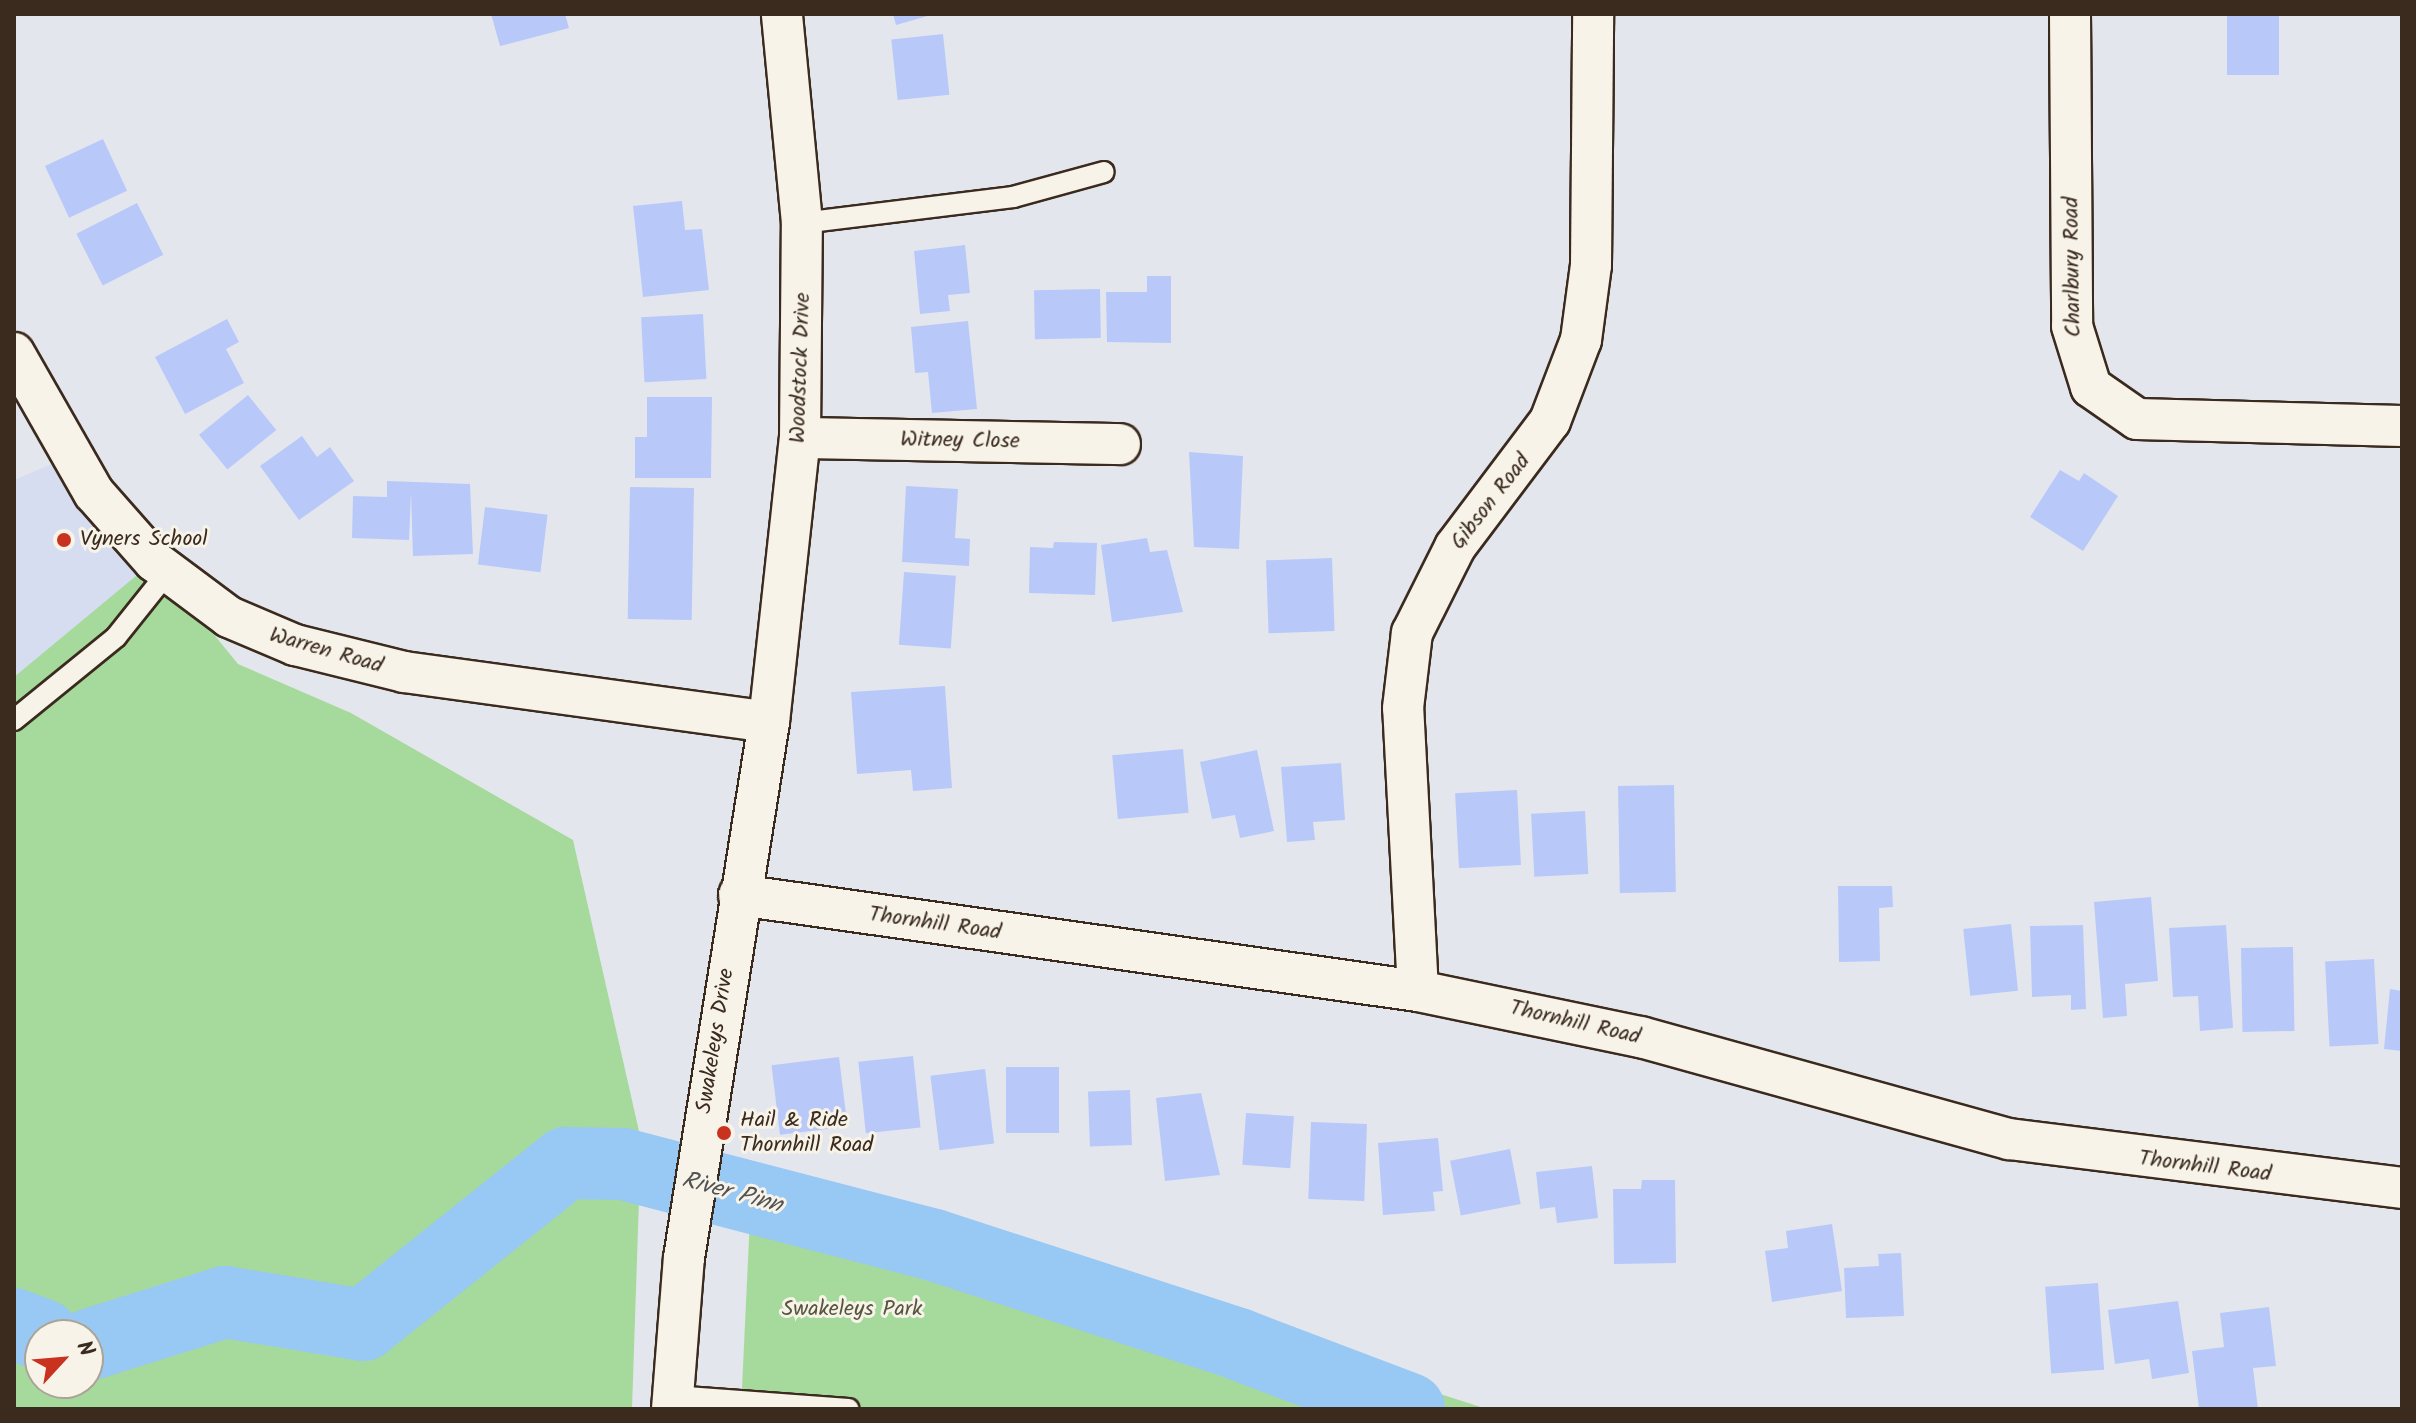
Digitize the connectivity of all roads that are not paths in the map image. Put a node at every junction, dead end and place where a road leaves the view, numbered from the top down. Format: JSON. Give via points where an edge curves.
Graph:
{"nodes":[{"id":1,"x":782,"y":14,"type":"edge"},
{"id":2,"x":1593,"y":14,"type":"edge"},
{"id":3,"x":2070,"y":14,"type":"edge"},
{"id":4,"x":1104,"y":172,"type":"dead end"},
{"id":5,"x":802,"y":223,"type":"junction"},
{"id":6,"x":14,"y":353,"type":"edge"},
{"id":7,"x":2402,"y":426,"type":"edge"},
{"id":8,"x":800,"y":438,"type":"junction"},
{"id":9,"x":1120,"y":444,"type":"dead end"},
{"id":10,"x":167,"y":573,"type":"junction"},
{"id":11,"x":14,"y":720,"type":"edge"},
{"id":12,"x":769,"y":722,"type":"junction"},
{"id":13,"x":739,"y":895,"type":"junction"},
{"id":14,"x":1418,"y":991,"type":"junction"},
{"id":15,"x":2402,"y":1188,"type":"edge"},
{"id":16,"x":673,"y":1402,"type":"edge"},
{"id":17,"x":849,"y":1409,"type":"edge"}],
"edges":[{"from":1,"to":5,"type":"street","name":"Woodstock Drive"},
{"from":2,"to":14,"type":"street","name":"Gibson Road","via":[[1591,265],[1581,340],[1550,421],[1446,560],[1412,633],[1403,708]]},
{"from":3,"to":7,"type":"street","name":"Charlbury Road","via":[[2072,326],[2082,371],[2102,401],[2161,421]]},
{"from":4,"to":5,"type":"lane","via":[[1013,197]]},
{"from":5,"to":8,"type":"street","name":"Woodstock Drive"},
{"from":6,"to":10,"type":"street","name":"Warren Road","via":[[94,493]]},
{"from":8,"to":9,"type":"street","name":"Witney Close"},
{"from":8,"to":12,"type":"street","name":"Woodstock Drive"},
{"from":10,"to":11,"type":"lane","via":[[116,637]]},
{"from":10,"to":12,"type":"street","name":"Warren Road","via":[[256,630],[359,663]]},
{"from":12,"to":13,"type":"street","name":"Swakeleys Drive"},
{"from":13,"to":14,"type":"street","name":"Thornhill Road"},
{"from":13,"to":16,"type":"street","name":"Swakeleys Drive","via":[[688,1228]]},
{"from":14,"to":15,"type":"street","name":"Thornhill Road","via":[[1641,1037],[2009,1139]]},
{"from":16,"to":17,"type":"lane"}]}
